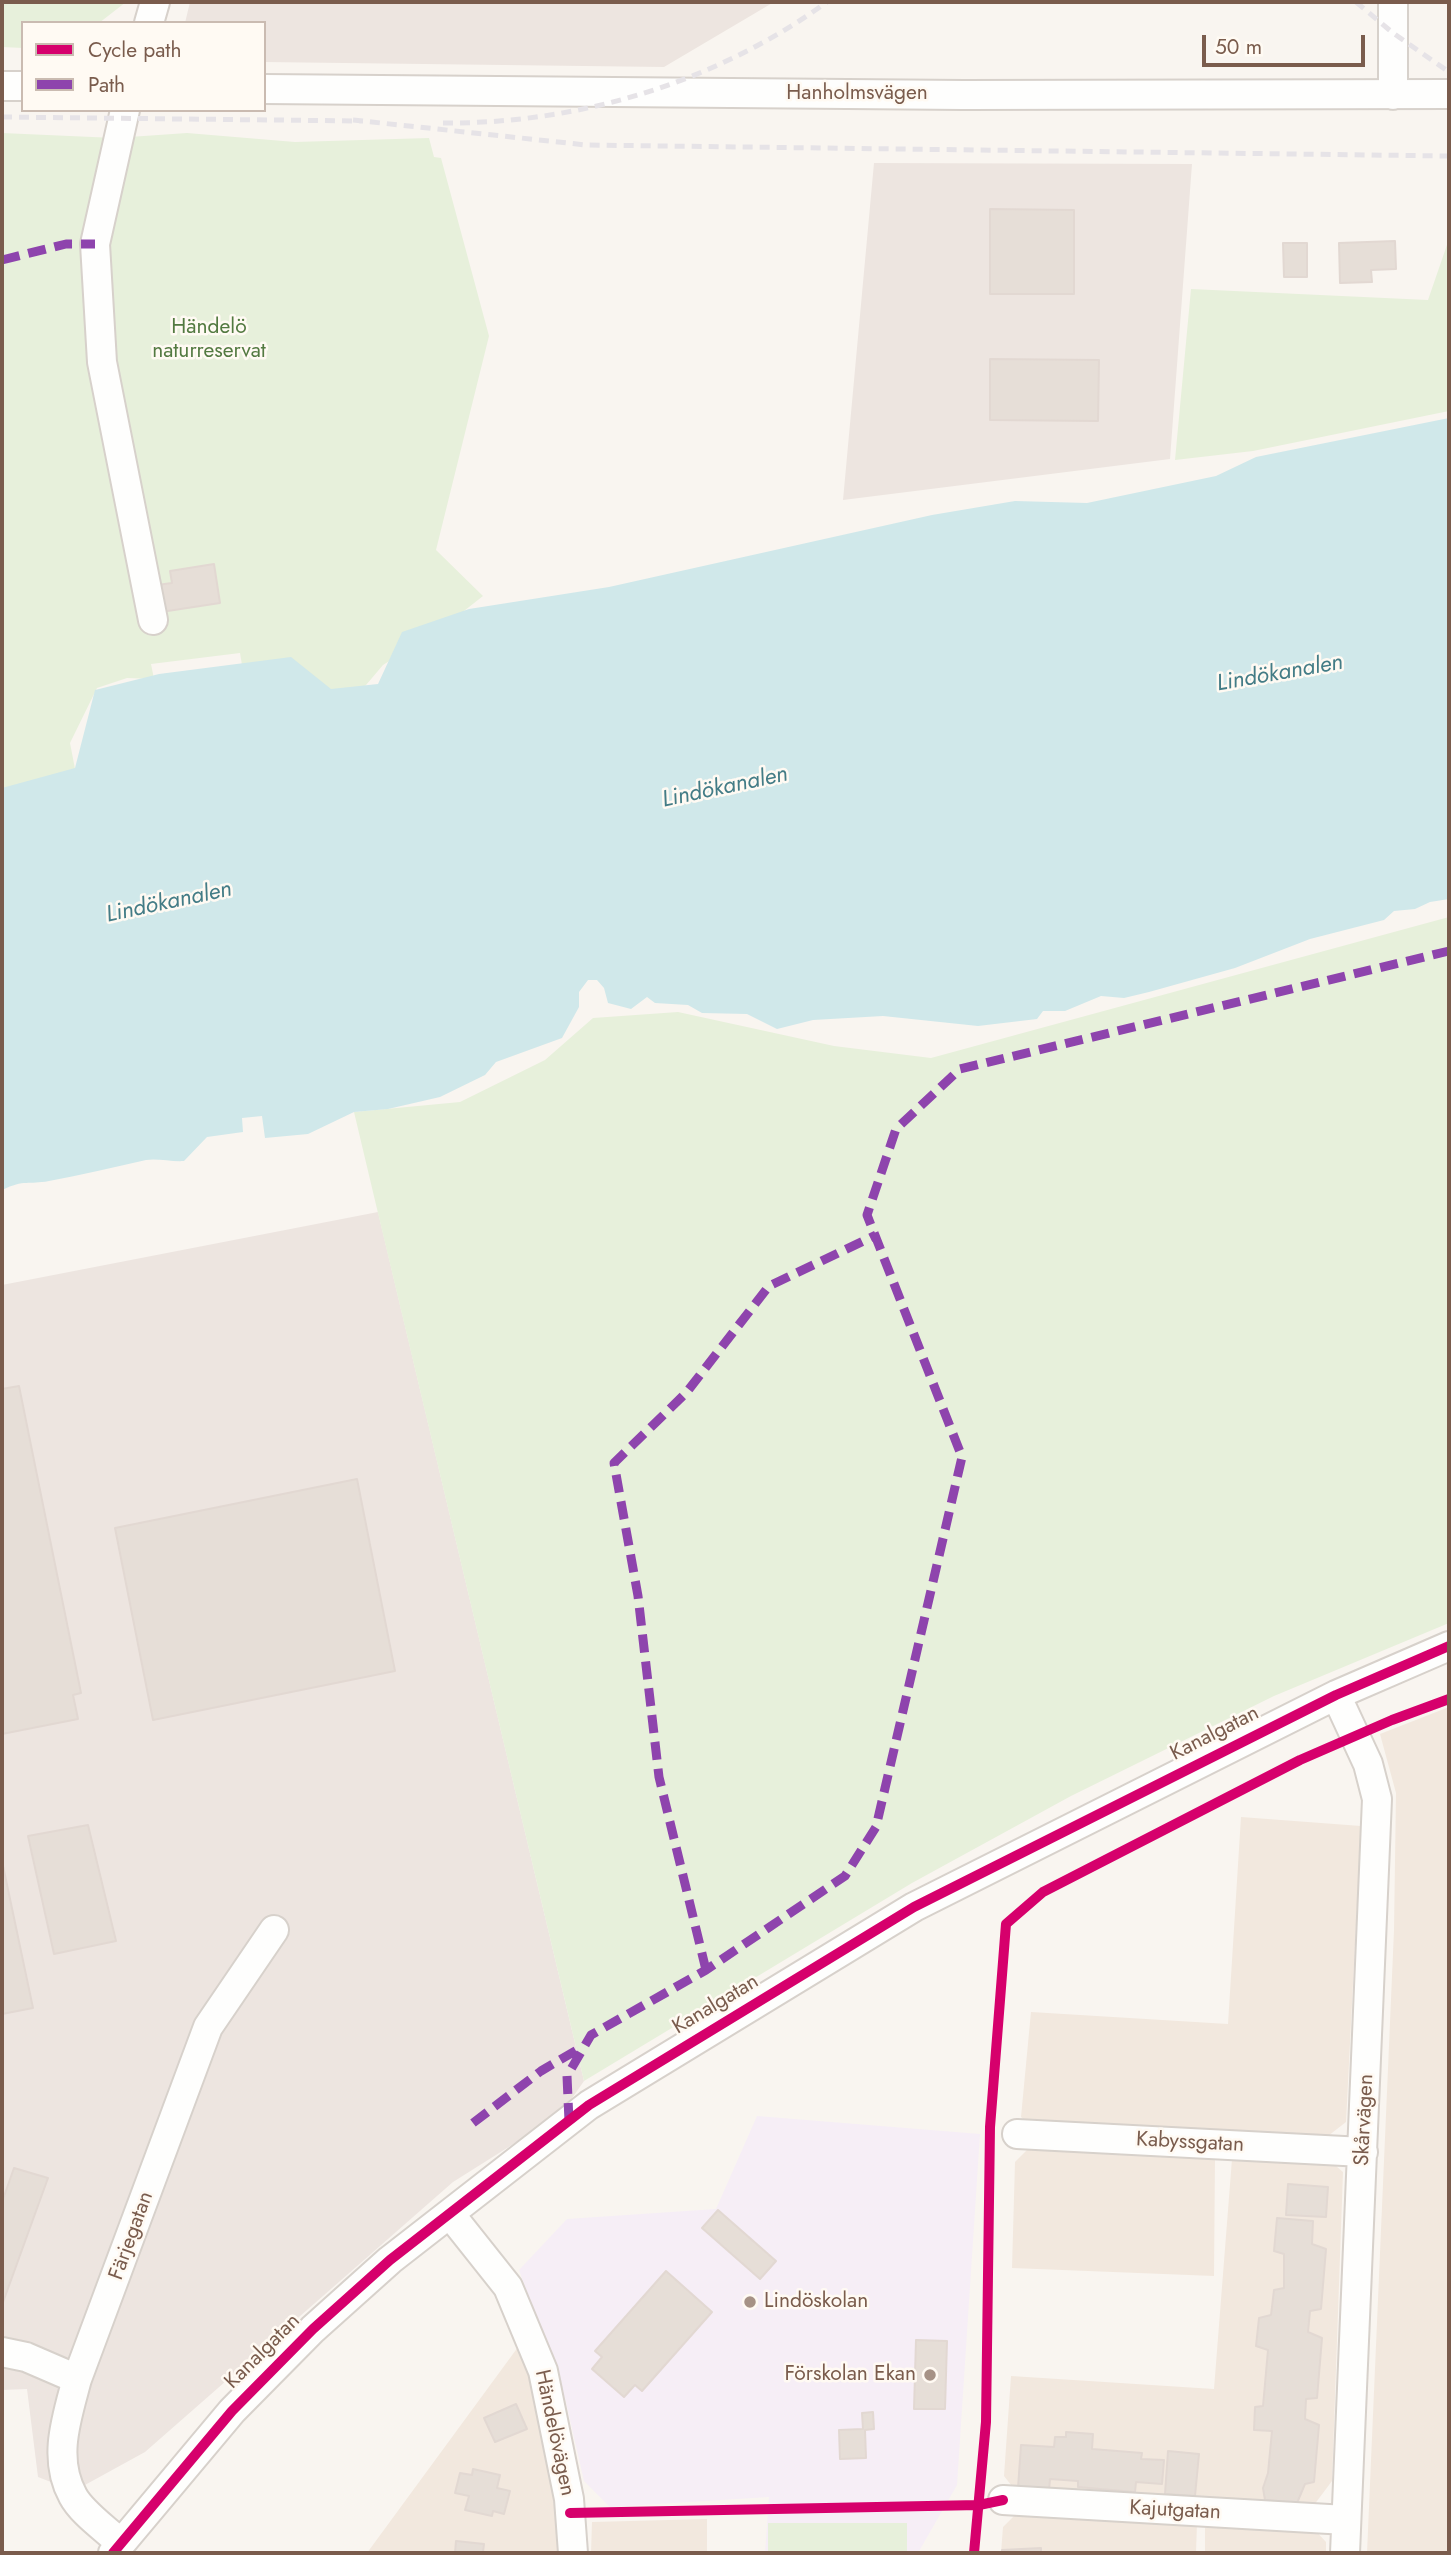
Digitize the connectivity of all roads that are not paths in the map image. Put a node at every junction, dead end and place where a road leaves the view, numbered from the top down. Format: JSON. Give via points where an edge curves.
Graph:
{"nodes":[{"id":1,"x":155,"y":2,"type":"edge"},
{"id":2,"x":1393,"y":2,"type":"edge"},
{"id":3,"x":150,"y":21,"type":"edge"},
{"id":4,"x":2,"y":86,"type":"edge"},
{"id":5,"x":21,"y":86,"type":"edge"},
{"id":6,"x":266,"y":89,"type":"edge"},
{"id":7,"x":1449,"y":94,"type":"edge"},
{"id":8,"x":1393,"y":95,"type":"junction"},
{"id":9,"x":125,"y":112,"type":"edge"},
{"id":10,"x":153,"y":620,"type":"dead end"},
{"id":11,"x":1449,"y":1646,"type":"edge"},
{"id":12,"x":1336,"y":1695,"type":"junction"},
{"id":13,"x":274,"y":1930,"type":"dead end"},
{"id":14,"x":1017,"y":2134,"type":"dead end"},
{"id":15,"x":1363,"y":2152,"type":"junction"},
{"id":16,"x":450,"y":2214,"type":"junction"},
{"id":17,"x":2,"y":2352,"type":"edge"},
{"id":18,"x":77,"y":2379,"type":"junction"},
{"id":19,"x":1003,"y":2500,"type":"dead end"},
{"id":20,"x":1346,"y":2520,"type":"junction"},
{"id":21,"x":116,"y":2548,"type":"edge"},
{"id":22,"x":573,"y":2553,"type":"edge"},
{"id":23,"x":1345,"y":2553,"type":"edge"}],
"edges":[{"from":1,"to":3,"type":"street"},
{"from":2,"to":8,"type":"street"},
{"from":4,"to":5,"type":"street"},
{"from":6,"to":8,"type":"street","name":"Hanholmsvägen"},
{"from":7,"to":8,"type":"street","name":"Hanholmsvägen"},
{"from":9,"to":10,"type":"street","via":[[94,244],[102,362]]},
{"from":11,"to":12,"type":"street","name":"Kanalgatan"},
{"from":12,"to":15,"type":"street","name":"Skårvägen","via":[[1368,1764],[1377,1799]]},
{"from":12,"to":16,"type":"street","name":"Kanalgatan","via":[[915,1907],[589,2105]]},
{"from":13,"to":18,"type":"street","name":"Färjegatan","via":[[208,2027]]},
{"from":14,"to":15,"type":"street","name":"Kabyssgatan"},
{"from":15,"to":20,"type":"street","name":"Skårvägen"},
{"from":16,"to":21,"type":"street","name":"Kanalgatan","via":[[313,2329],[232,2411]]},
{"from":16,"to":22,"type":"street","name":"Händelövägen","via":[[508,2287],[543,2371],[569,2499]]},
{"from":17,"to":18,"type":"street"},
{"from":18,"to":21,"type":"street","name":"Färjegatan","via":[[62,2438],[63,2465],[73,2498]]},
{"from":19,"to":20,"type":"street","name":"Kajutgatan"},
{"from":20,"to":23,"type":"street","name":"Skårvägen"}]}
